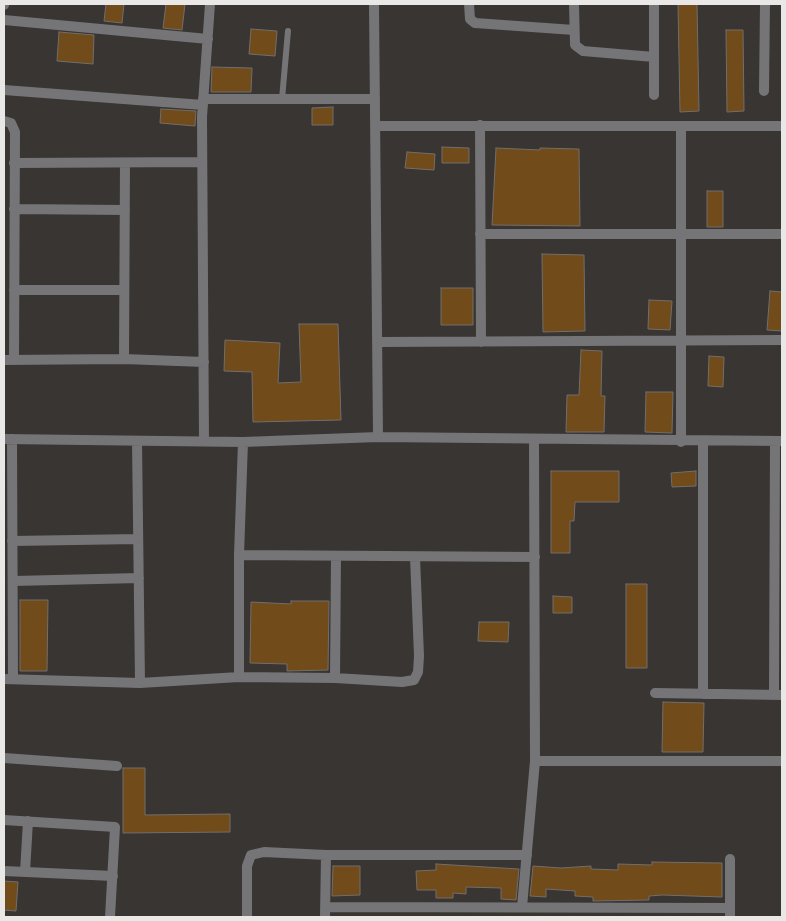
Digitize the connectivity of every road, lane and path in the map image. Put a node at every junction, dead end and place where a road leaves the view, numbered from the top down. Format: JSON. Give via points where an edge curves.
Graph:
{"nodes":[{"id":1,"x":210,"y":4,"type":"edge"},
{"id":2,"x":374,"y":4,"type":"edge"},
{"id":3,"x":469,"y":4,"type":"edge"},
{"id":4,"x":574,"y":4,"type":"edge"},
{"id":5,"x":654,"y":4,"type":"edge"},
{"id":6,"x":765,"y":4,"type":"edge"},
{"id":7,"x":4,"y":20,"type":"edge"},
{"id":8,"x":574,"y":30,"type":"junction"},
{"id":9,"x":288,"y":31,"type":"dead end"},
{"id":10,"x":208,"y":39,"type":"junction"},
{"id":11,"x":654,"y":57,"type":"junction"},
{"id":12,"x":4,"y":90,"type":"edge"},
{"id":13,"x":764,"y":91,"type":"dead end"},
{"id":14,"x":654,"y":95,"type":"dead end"},
{"id":15,"x":282,"y":99,"type":"junction"},
{"id":16,"x":375,"y":99,"type":"junction"},
{"id":17,"x":203,"y":102,"type":"junction"},
{"id":18,"x":4,"y":122,"type":"edge"},
{"id":19,"x":480,"y":125,"type":"junction"},
{"id":20,"x":376,"y":126,"type":"junction"},
{"id":21,"x":782,"y":126,"type":"edge"},
{"id":22,"x":681,"y":127,"type":"junction"},
{"id":23,"x":201,"y":162,"type":"junction"},
{"id":24,"x":125,"y":163,"type":"junction"},
{"id":25,"x":14,"y":164,"type":"junction"},
{"id":26,"x":14,"y":209,"type":"junction"},
{"id":27,"x":125,"y":210,"type":"junction"},
{"id":28,"x":480,"y":234,"type":"junction"},
{"id":29,"x":681,"y":234,"type":"junction"},
{"id":30,"x":782,"y":234,"type":"edge"},
{"id":31,"x":14,"y":290,"type":"junction"},
{"id":32,"x":123,"y":290,"type":"junction"},
{"id":33,"x":782,"y":340,"type":"edge"},
{"id":34,"x":681,"y":341,"type":"junction"},
{"id":35,"x":378,"y":342,"type":"junction"},
{"id":36,"x":481,"y":342,"type":"junction"},
{"id":37,"x":124,"y":359,"type":"junction"},
{"id":38,"x":9,"y":360,"type":"edge"},
{"id":39,"x":204,"y":362,"type":"junction"},
{"id":40,"x":378,"y":437,"type":"junction"},
{"id":41,"x":8,"y":439,"type":"edge"},
{"id":42,"x":534,"y":439,"type":"junction"},
{"id":43,"x":137,"y":441,"type":"junction"},
{"id":44,"x":204,"y":441,"type":"junction"},
{"id":45,"x":779,"y":441,"type":"edge"},
{"id":46,"x":243,"y":442,"type":"junction"},
{"id":47,"x":681,"y":442,"type":"junction"},
{"id":48,"x":703,"y":442,"type":"junction"},
{"id":49,"x":138,"y":539,"type":"junction"},
{"id":50,"x":12,"y":541,"type":"junction"},
{"id":51,"x":239,"y":554,"type":"junction"},
{"id":52,"x":336,"y":556,"type":"junction"},
{"id":53,"x":415,"y":557,"type":"junction"},
{"id":54,"x":535,"y":557,"type":"junction"},
{"id":55,"x":778,"y":560,"type":"edge"},
{"id":56,"x":139,"y":578,"type":"junction"},
{"id":57,"x":14,"y":581,"type":"junction"},
{"id":58,"x":239,"y":677,"type":"junction"},
{"id":59,"x":335,"y":678,"type":"junction"},
{"id":60,"x":8,"y":679,"type":"edge"},
{"id":61,"x":140,"y":683,"type":"junction"},
{"id":62,"x":655,"y":693,"type":"dead end"},
{"id":63,"x":703,"y":694,"type":"junction"},
{"id":64,"x":778,"y":695,"type":"edge"},
{"id":65,"x":4,"y":758,"type":"edge"},
{"id":66,"x":535,"y":761,"type":"junction"},
{"id":67,"x":782,"y":761,"type":"edge"},
{"id":68,"x":117,"y":766,"type":"dead end"},
{"id":69,"x":4,"y":820,"type":"edge"},
{"id":70,"x":28,"y":821,"type":"junction"},
{"id":71,"x":326,"y":855,"type":"junction"},
{"id":72,"x":526,"y":855,"type":"junction"},
{"id":73,"x":730,"y":859,"type":"dead end"},
{"id":74,"x":4,"y":871,"type":"edge"},
{"id":75,"x":25,"y":872,"type":"junction"},
{"id":76,"x":113,"y":876,"type":"junction"},
{"id":77,"x":522,"y":907,"type":"junction"},
{"id":78,"x":325,"y":912,"type":"edge"},
{"id":79,"x":403,"y":912,"type":"edge"},
{"id":80,"x":579,"y":912,"type":"edge"},
{"id":81,"x":652,"y":912,"type":"edge"},
{"id":82,"x":730,"y":912,"type":"edge"},
{"id":83,"x":110,"y":917,"type":"edge"},
{"id":84,"x":247,"y":917,"type":"edge"}],
"edges":[{"from":1,"to":10,"type":"street"},
{"from":2,"to":16,"type":"street"},
{"from":3,"to":8,"type":"street","via":[[470,19],[475,23]]},
{"from":4,"to":8,"type":"street"},
{"from":5,"to":11,"type":"street"},
{"from":6,"to":13,"type":"street"},
{"from":7,"to":10,"type":"street"},
{"from":8,"to":11,"type":"street","via":[[575,45],[583,51]]},
{"from":9,"to":15,"type":"lane"},
{"from":10,"to":17,"type":"street"},
{"from":11,"to":14,"type":"street"},
{"from":12,"to":17,"type":"street"},
{"from":15,"to":16,"type":"street"},
{"from":15,"to":17,"type":"street"},
{"from":16,"to":20,"type":"street"},
{"from":17,"to":23,"type":"street"},
{"from":18,"to":25,"type":"street","via":[[11,123],[14,132]]},
{"from":19,"to":20,"type":"street"},
{"from":19,"to":22,"type":"street"},
{"from":19,"to":28,"type":"street"},
{"from":20,"to":35,"type":"street"},
{"from":21,"to":22,"type":"street"},
{"from":22,"to":29,"type":"street"},
{"from":23,"to":24,"type":"street"},
{"from":23,"to":39,"type":"street"},
{"from":24,"to":25,"type":"street"},
{"from":24,"to":27,"type":"street"},
{"from":25,"to":26,"type":"street"},
{"from":26,"to":27,"type":"street"},
{"from":26,"to":31,"type":"street"},
{"from":27,"to":32,"type":"street"},
{"from":28,"to":29,"type":"street"},
{"from":28,"to":36,"type":"street"},
{"from":29,"to":30,"type":"street"},
{"from":29,"to":34,"type":"street"},
{"from":31,"to":32,"type":"street"},
{"from":31,"to":38,"type":"street"},
{"from":32,"to":37,"type":"street"},
{"from":33,"to":34,"type":"street"},
{"from":34,"to":36,"type":"street"},
{"from":34,"to":47,"type":"street"},
{"from":35,"to":36,"type":"street"},
{"from":35,"to":40,"type":"street"},
{"from":37,"to":38,"type":"street"},
{"from":37,"to":39,"type":"street"},
{"from":39,"to":44,"type":"street"},
{"from":40,"to":42,"type":"street"},
{"from":40,"to":46,"type":"street"},
{"from":41,"to":43,"type":"street"},
{"from":41,"to":50,"type":"street"},
{"from":42,"to":47,"type":"street"},
{"from":42,"to":54,"type":"street"},
{"from":43,"to":44,"type":"street"},
{"from":43,"to":49,"type":"street"},
{"from":44,"to":46,"type":"street"},
{"from":45,"to":48,"type":"street"},
{"from":45,"to":55,"type":"street"},
{"from":46,"to":51,"type":"street"},
{"from":47,"to":48,"type":"street"},
{"from":48,"to":63,"type":"street"},
{"from":49,"to":50,"type":"street"},
{"from":49,"to":56,"type":"street"},
{"from":50,"to":57,"type":"street"},
{"from":51,"to":52,"type":"street"},
{"from":51,"to":58,"type":"street"},
{"from":52,"to":53,"type":"street"},
{"from":52,"to":59,"type":"street"},
{"from":53,"to":54,"type":"street"},
{"from":53,"to":59,"type":"street","via":[[419,656],[414,680]]},
{"from":54,"to":66,"type":"street"},
{"from":55,"to":64,"type":"street"},
{"from":56,"to":57,"type":"street"},
{"from":56,"to":61,"type":"street"},
{"from":57,"to":60,"type":"street"},
{"from":58,"to":59,"type":"street"},
{"from":58,"to":61,"type":"street"},
{"from":60,"to":61,"type":"street"},
{"from":62,"to":63,"type":"street"},
{"from":63,"to":64,"type":"street"},
{"from":65,"to":68,"type":"street"},
{"from":66,"to":67,"type":"street"},
{"from":66,"to":72,"type":"street"},
{"from":69,"to":70,"type":"street"},
{"from":70,"to":75,"type":"street"},
{"from":70,"to":76,"type":"street","via":[[113,825]]},
{"from":71,"to":72,"type":"street"},
{"from":71,"to":78,"type":"street"},
{"from":71,"to":84,"type":"street","via":[[264,852],[251,855],[247,866]]},
{"from":72,"to":77,"type":"street"},
{"from":73,"to":82,"type":"street"},
{"from":74,"to":75,"type":"street"},
{"from":75,"to":76,"type":"street"},
{"from":76,"to":83,"type":"street"},
{"from":77,"to":79,"type":"street"},
{"from":77,"to":80,"type":"street"},
{"from":78,"to":79,"type":"street"},
{"from":80,"to":81,"type":"street"},
{"from":81,"to":82,"type":"street"}]}
